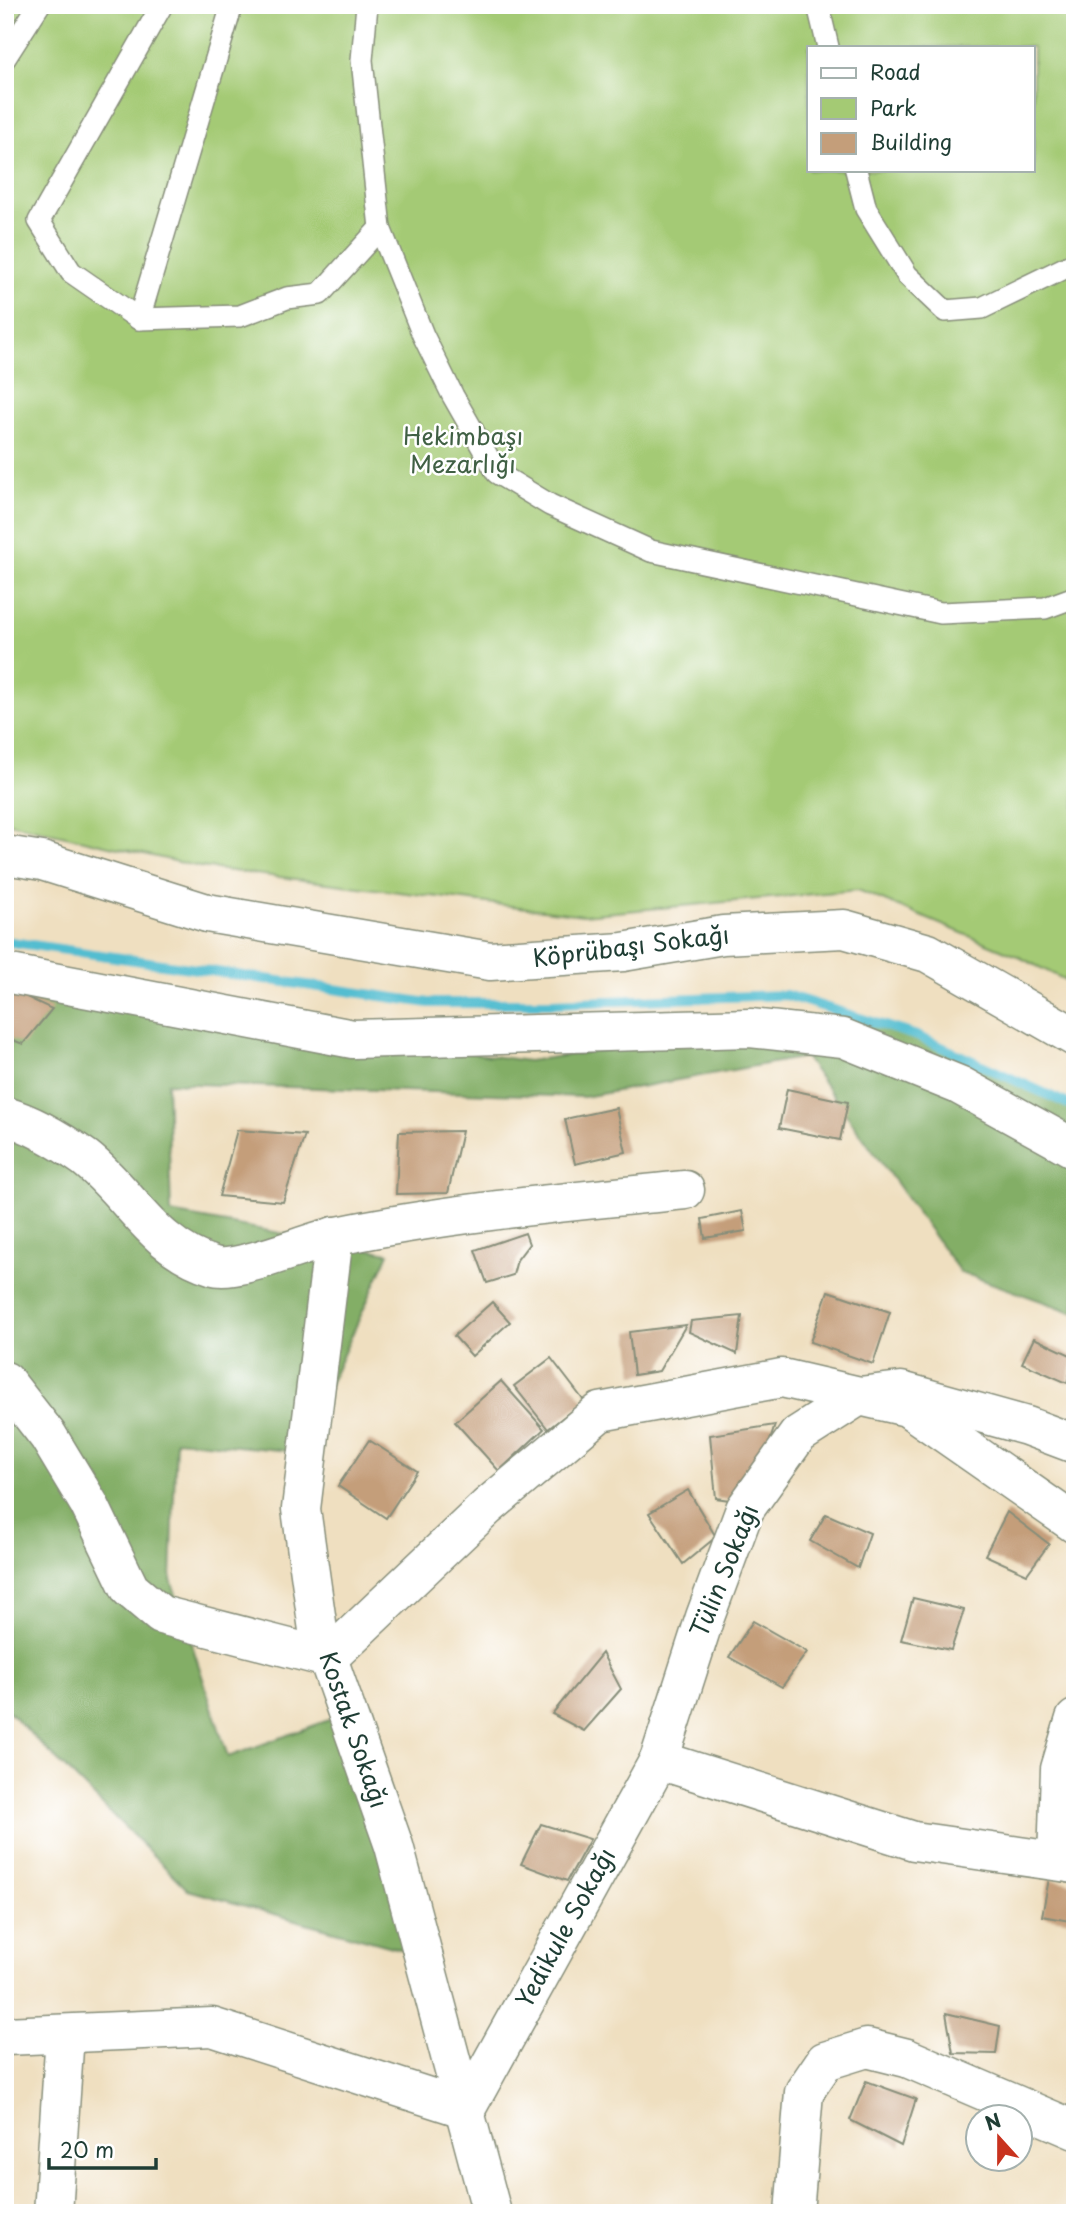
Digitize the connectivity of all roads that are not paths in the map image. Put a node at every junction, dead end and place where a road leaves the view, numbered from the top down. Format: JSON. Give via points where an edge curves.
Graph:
{"nodes":[{"id":1,"x":39,"y":5,"type":"edge"},
{"id":2,"x":162,"y":5,"type":"edge"},
{"id":3,"x":232,"y":5,"type":"edge"},
{"id":4,"x":368,"y":5,"type":"edge"},
{"id":5,"x":818,"y":5,"type":"edge"},
{"id":6,"x":828,"y":46,"type":"edge"},
{"id":7,"x":5,"y":58,"type":"edge"},
{"id":8,"x":857,"y":172,"type":"edge"},
{"id":9,"x":380,"y":228,"type":"junction"},
{"id":10,"x":1075,"y":263,"type":"edge"},
{"id":11,"x":139,"y":319,"type":"junction"},
{"id":12,"x":1075,"y":597,"type":"edge"},
{"id":13,"x":5,"y":855,"type":"edge"},
{"id":14,"x":5,"y":973,"type":"edge"},
{"id":15,"x":1075,"y":1037,"type":"edge"},
{"id":16,"x":5,"y":1116,"type":"edge"},
{"id":17,"x":1075,"y":1149,"type":"edge"},
{"id":18,"x":685,"y":1190,"type":"dead end"},
{"id":19,"x":334,"y":1236,"type":"junction"},
{"id":20,"x":5,"y":1381,"type":"edge"},
{"id":21,"x":859,"y":1396,"type":"junction"},
{"id":22,"x":1075,"y":1444,"type":"edge"},
{"id":23,"x":1075,"y":1524,"type":"edge"},
{"id":24,"x":328,"y":1658,"type":"junction"},
{"id":25,"x":1075,"y":1719,"type":"edge"},
{"id":26,"x":659,"y":1760,"type":"junction"},
{"id":27,"x":1066,"y":1862,"type":"edge"},
{"id":28,"x":65,"y":2034,"type":"junction"},
{"id":29,"x":5,"y":2036,"type":"edge"},
{"id":30,"x":466,"y":2109,"type":"junction"},
{"id":31,"x":1075,"y":2130,"type":"edge"},
{"id":32,"x":53,"y":2213,"type":"edge"},
{"id":33,"x":492,"y":2213,"type":"edge"},
{"id":34,"x":794,"y":2213,"type":"edge"}],
"edges":[{"from":1,"to":7,"type":"lane"},
{"from":2,"to":11,"type":"lane","via":[[39,221],[71,272]]},
{"from":3,"to":11,"type":"lane"},
{"from":4,"to":9,"type":"lane","via":[[362,60]]},
{"from":5,"to":6,"type":"lane"},
{"from":8,"to":10,"type":"lane","via":[[866,209],[907,275],[945,311],[982,308]]},
{"from":9,"to":11,"type":"lane","via":[[320,294],[287,298],[240,316]]},
{"from":9,"to":12,"type":"lane","via":[[435,359],[497,473],[550,505],[651,551],[941,612],[1045,608]]},
{"from":13,"to":15,"type":"street","name":"Köprübaşı Sokağı","via":[[42,861],[207,913],[490,961],[623,952],[723,935],[844,929],[928,953]]},
{"from":14,"to":17,"type":"street","via":[[352,1039],[750,1028],[843,1038],[959,1085]]},
{"from":16,"to":19,"type":"street","via":[[27,1122],[86,1159],[164,1241],[216,1267]]},
{"from":18,"to":19,"type":"street","via":[[460,1213]]},
{"from":19,"to":24,"type":"street","name":"Kostak Sokağı","via":[[301,1509],[318,1630]]},
{"from":20,"to":24,"type":"street","via":[[48,1436],[82,1492],[130,1589],[162,1615]]},
{"from":21,"to":22,"type":"street","name":"Tülin Sokağı","via":[[901,1391]]},
{"from":21,"to":23,"type":"street","via":[[906,1407]]},
{"from":21,"to":24,"type":"street","via":[[782,1378],[600,1412],[487,1507]]},
{"from":21,"to":26,"type":"street","name":"Tülin Sokağı","via":[[798,1435],[745,1509]]},
{"from":24,"to":30,"type":"street","name":"Kostak Sokağı","via":[[394,1846]]},
{"from":25,"to":27,"type":"street","via":[[1060,1769]]},
{"from":26,"to":27,"type":"street","via":[[914,1841]]},
{"from":26,"to":30,"type":"street","name":"Yedikule Sokağı"},
{"from":28,"to":29,"type":"street"},
{"from":28,"to":30,"type":"street","via":[[212,2027]]},
{"from":28,"to":32,"type":"street"},
{"from":30,"to":33,"type":"street","name":"Kostak Sokağı"},
{"from":31,"to":34,"type":"street","via":[[907,2058],[867,2048],[824,2061],[804,2092]]}]}
